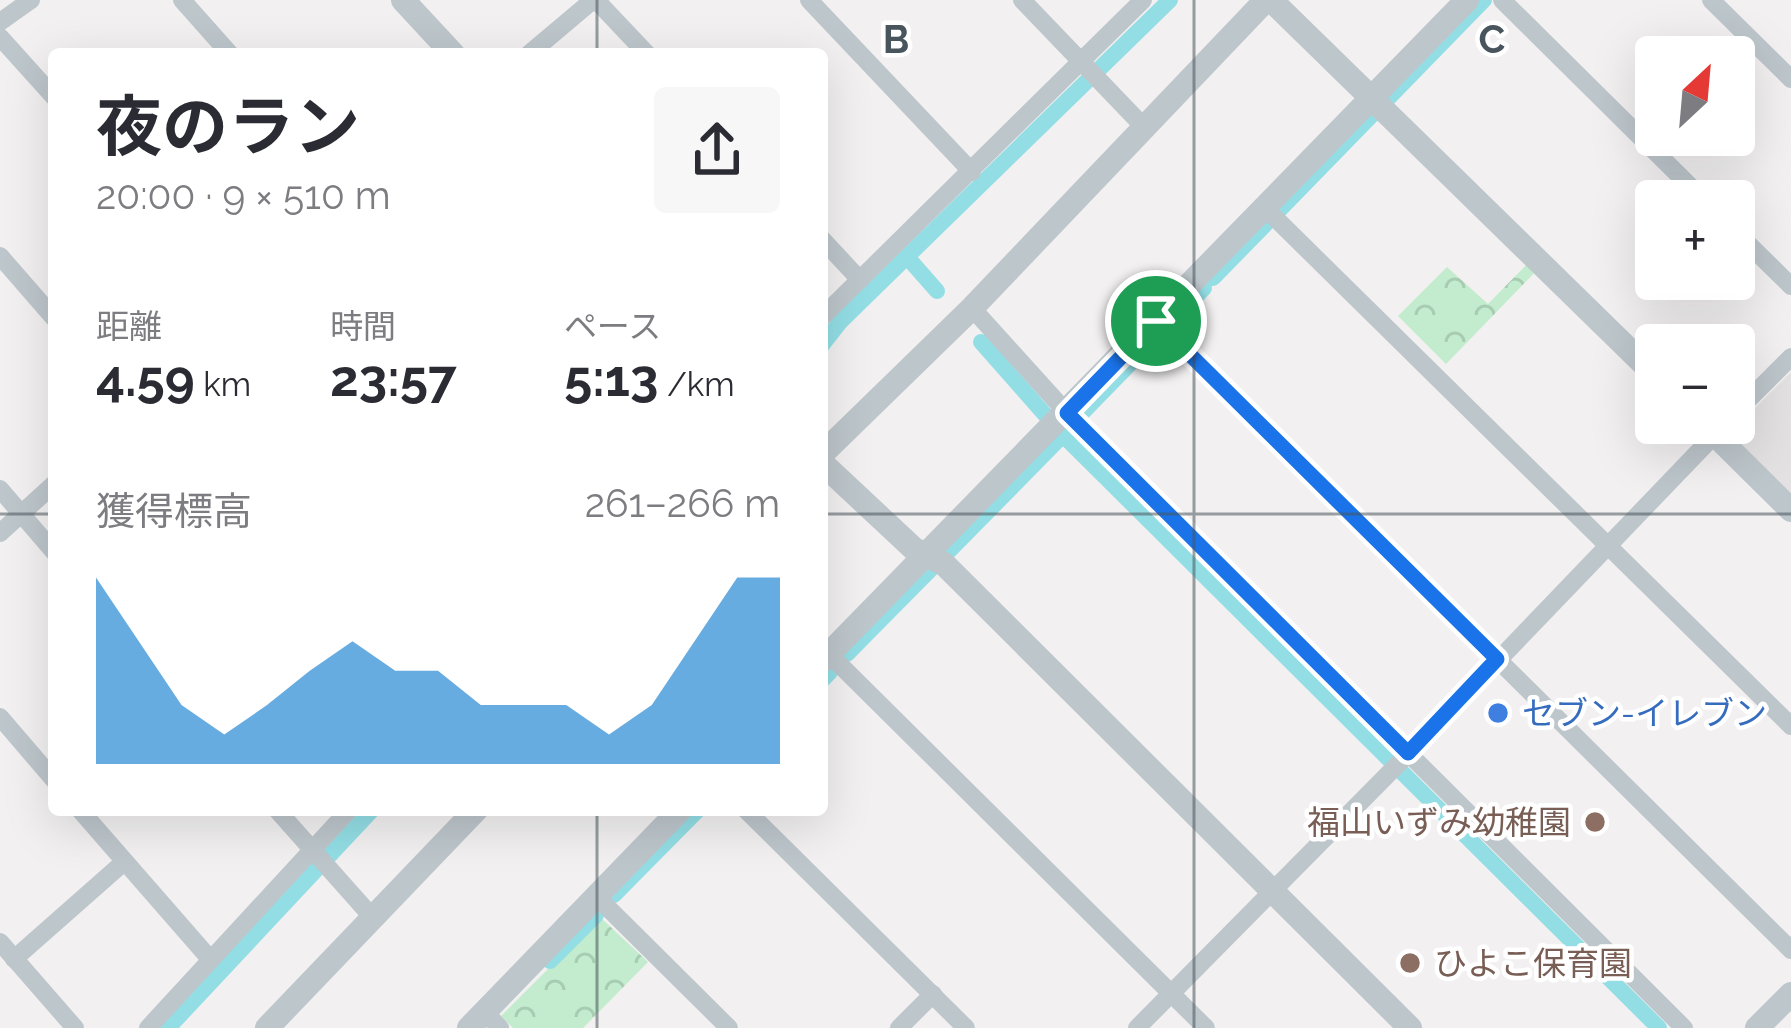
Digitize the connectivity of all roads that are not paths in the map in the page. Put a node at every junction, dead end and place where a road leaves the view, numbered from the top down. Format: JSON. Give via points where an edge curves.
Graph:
{"nodes":[{"id":1,"x":31,"y":0,"type":"edge"},
{"id":2,"x":182,"y":0,"type":"edge"},
{"id":3,"x":403,"y":0,"type":"edge"},
{"id":4,"x":594,"y":0,"type":"edge"},
{"id":5,"x":809,"y":0,"type":"edge"},
{"id":6,"x":1022,"y":0,"type":"edge"},
{"id":7,"x":1143,"y":0,"type":"edge"},
{"id":8,"x":1269,"y":0,"type":"edge"},
{"id":9,"x":1467,"y":0,"type":"edge"},
{"id":10,"x":1502,"y":0,"type":"edge"},
{"id":11,"x":1711,"y":0,"type":"edge"},
{"id":12,"x":0,"y":22,"type":"edge"},
{"id":13,"x":0,"y":37,"type":"edge"},
{"id":14,"x":225,"y":48,"type":"edge"},
{"id":15,"x":447,"y":48,"type":"edge"},
{"id":16,"x":536,"y":48,"type":"edge"},
{"id":17,"x":641,"y":48,"type":"edge"},
{"id":18,"x":1082,"y":64,"type":"junction"},
{"id":19,"x":1791,"y":79,"type":"edge"},
{"id":20,"x":48,"y":90,"type":"edge"},
{"id":21,"x":1375,"y":98,"type":"junction"},
{"id":22,"x":1143,"y":126,"type":"junction"},
{"id":23,"x":972,"y":172,"type":"junction"},
{"id":24,"x":1684,"y":180,"type":"edge"},
{"id":25,"x":1266,"y":209,"type":"junction"},
{"id":26,"x":828,"y":245,"type":"edge"},
{"id":27,"x":1755,"y":251,"type":"edge"},
{"id":28,"x":0,"y":256,"type":"edge"},
{"id":29,"x":860,"y":280,"type":"junction"},
{"id":30,"x":1791,"y":286,"type":"edge"},
{"id":31,"x":972,"y":308,"type":"junction"},
{"id":32,"x":48,"y":311,"type":"edge"},
{"id":33,"x":828,"y":311,"type":"edge"},
{"id":34,"x":1156,"y":321,"type":"junction"},
{"id":35,"x":1635,"y":355,"type":"edge"},
{"id":36,"x":1791,"y":357,"type":"edge"},
{"id":37,"x":1755,"y":394,"type":"edge"},
{"id":38,"x":1058,"y":421,"type":"junction"},
{"id":39,"x":1699,"y":444,"type":"edge"},
{"id":40,"x":1730,"y":444,"type":"edge"},
{"id":41,"x":828,"y":453,"type":"edge"},
{"id":42,"x":828,"y":465,"type":"edge"},
{"id":43,"x":0,"y":489,"type":"edge"},
{"id":44,"x":48,"y":489,"type":"edge"},
{"id":45,"x":1791,"y":510,"type":"edge"},
{"id":46,"x":21,"y":514,"type":"junction"},
{"id":47,"x":0,"y":533,"type":"edge"},
{"id":48,"x":48,"y":545,"type":"edge"},
{"id":49,"x":1608,"y":546,"type":"junction"},
{"id":50,"x":926,"y":556,"type":"junction"},
{"id":51,"x":828,"y":654,"type":"edge"},
{"id":52,"x":1497,"y":659,"type":"junction"},
{"id":53,"x":828,"y":660,"type":"edge"},
{"id":54,"x":0,"y":717,"type":"edge"},
{"id":55,"x":1791,"y":726,"type":"edge"},
{"id":56,"x":1400,"y":762,"type":"junction"},
{"id":57,"x":48,"y":773,"type":"edge"},
{"id":58,"x":85,"y":816,"type":"edge"},
{"id":59,"x":282,"y":816,"type":"edge"},
{"id":60,"x":343,"y":816,"type":"edge"},
{"id":61,"x":470,"y":816,"type":"edge"},
{"id":62,"x":674,"y":816,"type":"edge"},
{"id":63,"x":752,"y":816,"type":"edge"},
{"id":64,"x":311,"y":849,"type":"junction"},
{"id":65,"x":124,"y":862,"type":"junction"},
{"id":66,"x":1272,"y":891,"type":"junction"},
{"id":67,"x":597,"y":897,"type":"junction"},
{"id":68,"x":374,"y":919,"type":"junction"},
{"id":69,"x":0,"y":942,"type":"edge"},
{"id":70,"x":1791,"y":950,"type":"edge"},
{"id":71,"x":14,"y":959,"type":"junction"},
{"id":72,"x":210,"y":959,"type":"junction"},
{"id":73,"x":1171,"y":993,"type":"junction"},
{"id":74,"x":933,"y":994,"type":"junction"},
{"id":75,"x":1791,"y":994,"type":"edge"},
{"id":76,"x":484,"y":1023,"type":"edge"},
{"id":77,"x":75,"y":1028,"type":"edge"},
{"id":78,"x":148,"y":1028,"type":"edge"},
{"id":79,"x":267,"y":1028,"type":"edge"},
{"id":80,"x":729,"y":1028,"type":"edge"},
{"id":81,"x":899,"y":1028,"type":"edge"},
{"id":82,"x":966,"y":1028,"type":"edge"},
{"id":83,"x":1137,"y":1028,"type":"edge"},
{"id":84,"x":1206,"y":1028,"type":"edge"},
{"id":85,"x":1410,"y":1028,"type":"edge"},
{"id":86,"x":1684,"y":1028,"type":"edge"},
{"id":87,"x":1757,"y":1028,"type":"edge"}],
"edges":[{"from":1,"to":12,"type":"street"},
{"from":2,"to":14,"type":"street"},
{"from":3,"to":15,"type":"street"},
{"from":4,"to":16,"type":"street"},
{"from":4,"to":17,"type":"street"},
{"from":5,"to":23,"type":"street"},
{"from":6,"to":18,"type":"street"},
{"from":7,"to":18,"type":"street"},
{"from":8,"to":21,"type":"street"},
{"from":8,"to":22,"type":"street"},
{"from":9,"to":21,"type":"street"},
{"from":10,"to":24,"type":"street"},
{"from":11,"to":19,"type":"street"},
{"from":13,"to":20,"type":"street"},
{"from":18,"to":22,"type":"street"},
{"from":18,"to":23,"type":"street"},
{"from":21,"to":25,"type":"street"},
{"from":21,"to":35,"type":"street"},
{"from":22,"to":31,"type":"street"},
{"from":23,"to":29,"type":"street"},
{"from":25,"to":34,"type":"street"},
{"from":25,"to":49,"type":"street"},
{"from":26,"to":29,"type":"street"},
{"from":27,"to":30,"type":"street"},
{"from":28,"to":32,"type":"street"},
{"from":29,"to":33,"type":"street"},
{"from":31,"to":38,"type":"street"},
{"from":31,"to":41,"type":"street"},
{"from":34,"to":38,"type":"street"},
{"from":34,"to":52,"type":"street"},
{"from":36,"to":37,"type":"street"},
{"from":38,"to":50,"type":"street"},
{"from":38,"to":56,"type":"street"},
{"from":39,"to":49,"type":"street"},
{"from":40,"to":45,"type":"street"},
{"from":42,"to":50,"type":"street"},
{"from":43,"to":46,"type":"street"},
{"from":44,"to":46,"type":"street"},
{"from":46,"to":47,"type":"street"},
{"from":46,"to":48,"type":"street"},
{"from":49,"to":52,"type":"street"},
{"from":49,"to":55,"type":"street"},
{"from":50,"to":51,"type":"street"},
{"from":50,"to":66,"type":"street","via":[[944,564]]},
{"from":52,"to":56,"type":"street"},
{"from":52,"to":70,"type":"street"},
{"from":53,"to":73,"type":"street"},
{"from":54,"to":57,"type":"street"},
{"from":56,"to":66,"type":"street"},
{"from":56,"to":86,"type":"street"},
{"from":58,"to":65,"type":"street"},
{"from":59,"to":64,"type":"street"},
{"from":60,"to":64,"type":"street"},
{"from":61,"to":68,"type":"street"},
{"from":62,"to":67,"type":"street"},
{"from":63,"to":74,"type":"street"},
{"from":64,"to":68,"type":"street"},
{"from":64,"to":72,"type":"street"},
{"from":65,"to":71,"type":"street"},
{"from":65,"to":72,"type":"street"},
{"from":66,"to":73,"type":"street"},
{"from":66,"to":85,"type":"street"},
{"from":67,"to":76,"type":"street"},
{"from":67,"to":80,"type":"street"},
{"from":68,"to":79,"type":"street"},
{"from":69,"to":71,"type":"street"},
{"from":71,"to":77,"type":"street"},
{"from":72,"to":78,"type":"street"},
{"from":73,"to":83,"type":"street"},
{"from":73,"to":84,"type":"street"},
{"from":74,"to":81,"type":"street"},
{"from":74,"to":82,"type":"street"},
{"from":75,"to":87,"type":"street"}]}
